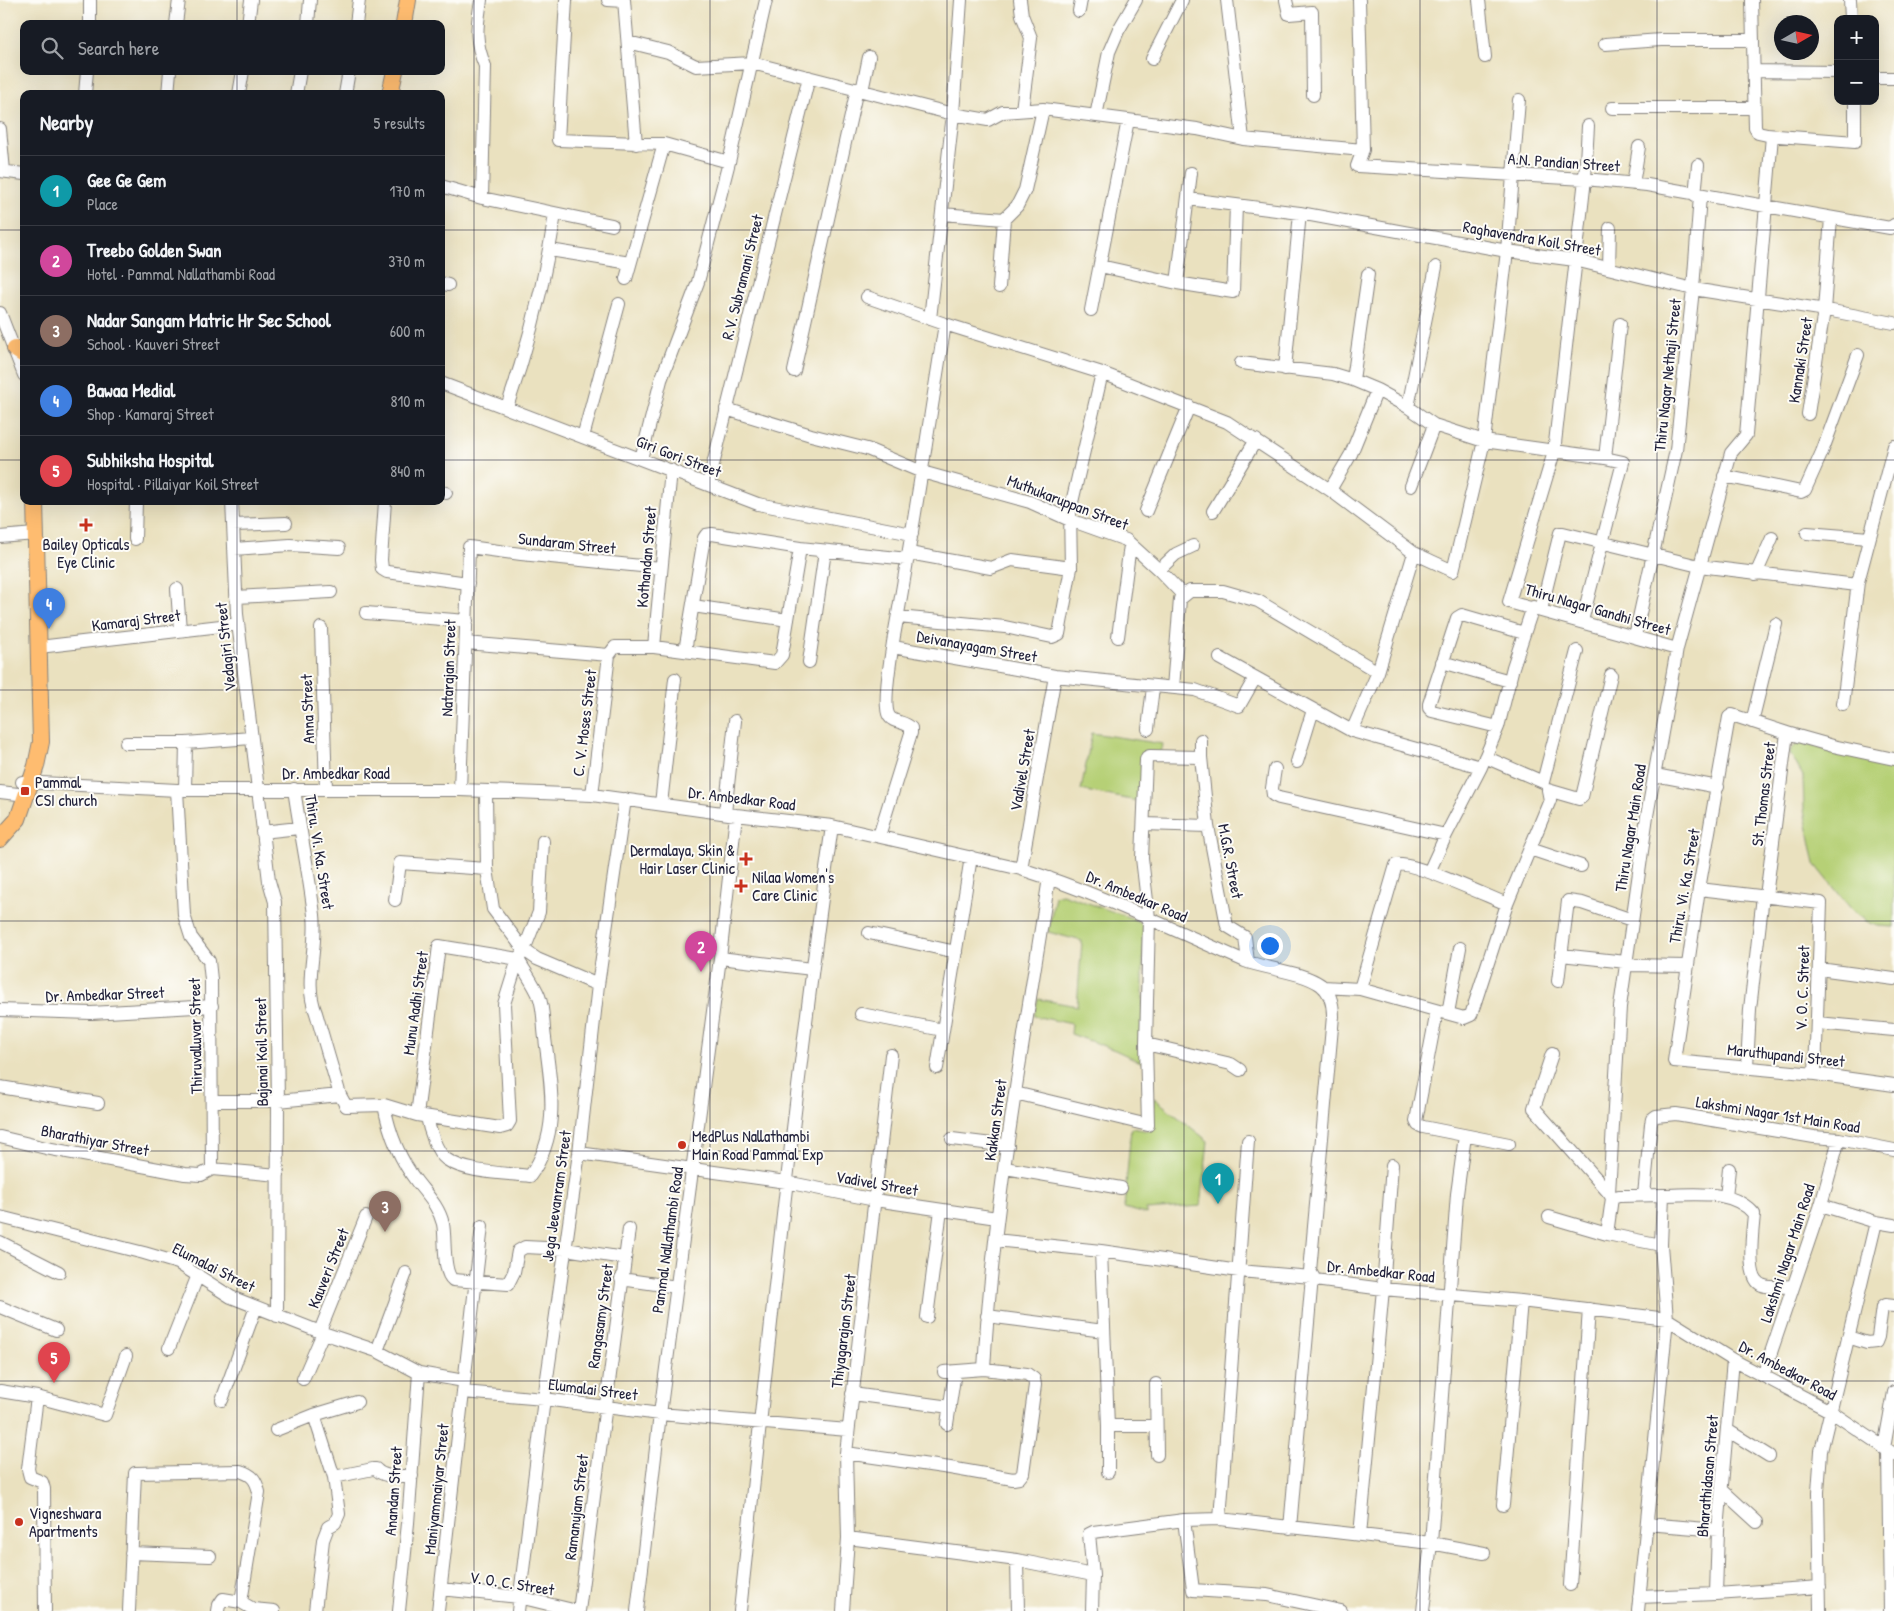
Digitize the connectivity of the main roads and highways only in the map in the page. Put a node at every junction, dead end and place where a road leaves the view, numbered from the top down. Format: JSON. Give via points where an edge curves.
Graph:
{"nodes":[{"id":1,"x":408,"y":0,"type":"edge"},
{"id":2,"x":405,"y":20,"type":"edge"},
{"id":3,"x":394,"y":75,"type":"edge"},
{"id":4,"x":391,"y":90,"type":"edge"},
{"id":5,"x":34,"y":505,"type":"edge"},
{"id":6,"x":0,"y":839,"type":"edge"}],
"edges":[{"from":1,"to":2,"type":"main road"},
{"from":3,"to":4,"type":"main road"},
{"from":5,"to":6,"type":"main road","via":[[41,742],[36,766],[24,786],[18,819]]}]}
